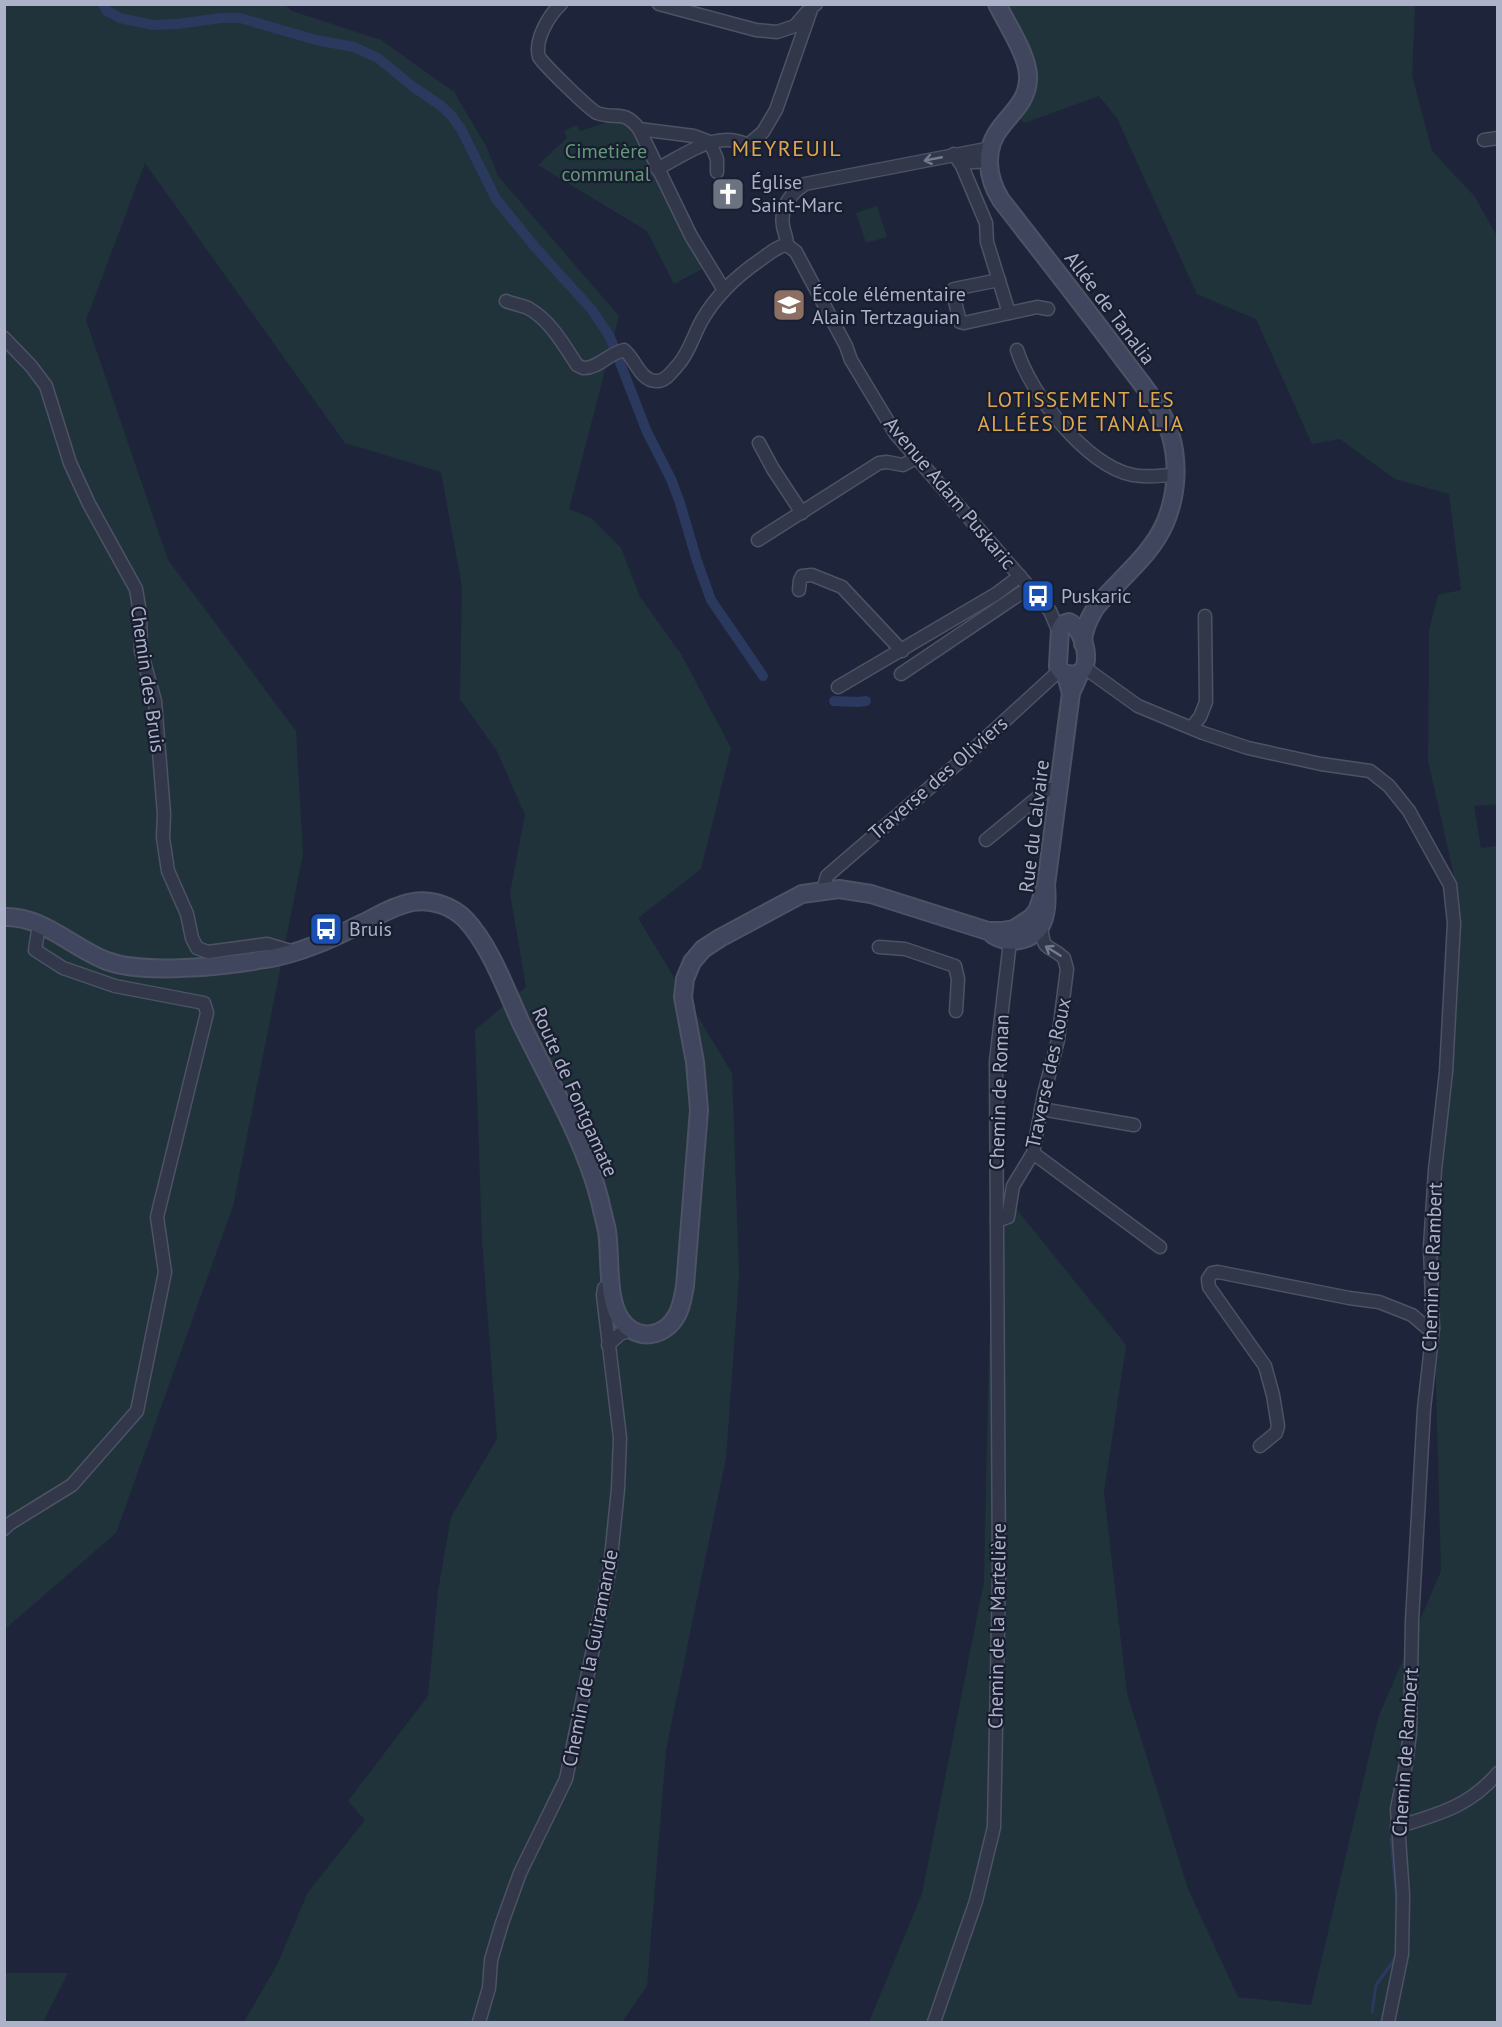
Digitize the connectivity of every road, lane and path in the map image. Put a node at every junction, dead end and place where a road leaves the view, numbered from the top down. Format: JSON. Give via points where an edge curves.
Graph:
{"nodes":[{"id":1,"x":659,"y":4,"type":"edge"},
{"id":2,"x":997,"y":4,"type":"edge"},
{"id":3,"x":558,"y":5,"type":"edge"},
{"id":4,"x":814,"y":6,"type":"edge"},
{"id":5,"x":639,"y":129,"type":"junction"},
{"id":6,"x":1497,"y":138,"type":"edge"},
{"id":7,"x":1484,"y":140,"type":"dead end"},
{"id":8,"x":710,"y":142,"type":"junction"},
{"id":9,"x":990,"y":154,"type":"junction"},
{"id":10,"x":957,"y":159,"type":"junction"},
{"id":11,"x":717,"y":172,"type":"dead end"},
{"id":12,"x":660,"y":175,"type":"junction"},
{"id":13,"x":788,"y":245,"type":"junction"},
{"id":14,"x":999,"y":280,"type":"junction"},
{"id":15,"x":724,"y":290,"type":"junction"},
{"id":16,"x":506,"y":301,"type":"dead end"},
{"id":17,"x":1048,"y":309,"type":"dead end"},
{"id":18,"x":1009,"y":313,"type":"junction"},
{"id":19,"x":4,"y":338,"type":"edge"},
{"id":20,"x":1017,"y":350,"type":"dead end"},
{"id":21,"x":759,"y":443,"type":"dead end"},
{"id":22,"x":916,"y":458,"type":"junction"},
{"id":23,"x":1175,"y":475,"type":"junction"},
{"id":24,"x":802,"y":513,"type":"junction"},
{"id":25,"x":758,"y":540,"type":"dead end"},
{"id":26,"x":1020,"y":576,"type":"junction"},
{"id":27,"x":1030,"y":587,"type":"junction"},
{"id":28,"x":799,"y":590,"type":"dead end"},
{"id":29,"x":1205,"y":616,"type":"dead end"},
{"id":30,"x":1089,"y":618,"type":"junction"},
{"id":31,"x":1067,"y":626,"type":"junction"},
{"id":32,"x":1083,"y":644,"type":"junction"},
{"id":33,"x":902,"y":651,"type":"junction"},
{"id":34,"x":1072,"y":671,"type":"junction"},
{"id":35,"x":901,"y":674,"type":"dead end"},
{"id":36,"x":838,"y":687,"type":"dead end"},
{"id":37,"x":1192,"y":727,"type":"junction"},
{"id":38,"x":1059,"y":788,"type":"junction"},
{"id":39,"x":986,"y":840,"type":"dead end"},
{"id":40,"x":1046,"y":885,"type":"junction"},
{"id":41,"x":823,"y":890,"type":"junction"},
{"id":42,"x":4,"y":917,"type":"edge"},
{"id":43,"x":39,"y":925,"type":"junction"},
{"id":44,"x":1041,"y":925,"type":"junction"},
{"id":45,"x":1011,"y":935,"type":"junction"},
{"id":46,"x":879,"y":947,"type":"dead end"},
{"id":47,"x":295,"y":952,"type":"junction"},
{"id":48,"x":956,"y":1011,"type":"dead end"},
{"id":49,"x":1041,"y":1109,"type":"junction"},
{"id":50,"x":1134,"y":1125,"type":"dead end"},
{"id":51,"x":1033,"y":1153,"type":"junction"},
{"id":52,"x":999,"y":1221,"type":"junction"},
{"id":53,"x":1160,"y":1247,"type":"dead end"},
{"id":54,"x":612,"y":1283,"type":"junction"},
{"id":55,"x":1432,"y":1305,"type":"junction"},
{"id":56,"x":1412,"y":1315,"type":"junction"},
{"id":57,"x":1433,"y":1328,"type":"junction"},
{"id":58,"x":631,"y":1330,"type":"junction"},
{"id":59,"x":608,"y":1345,"type":"junction"},
{"id":60,"x":1260,"y":1446,"type":"dead end"},
{"id":61,"x":4,"y":1529,"type":"edge"},
{"id":62,"x":1497,"y":1773,"type":"edge"},
{"id":63,"x":1397,"y":1827,"type":"junction"},
{"id":64,"x":479,"y":2022,"type":"edge"},
{"id":65,"x":934,"y":2022,"type":"edge"},
{"id":66,"x":1388,"y":2022,"type":"edge"}],
"edges":[{"from":1,"to":4,"type":"street","via":[[777,32],[795,26]]},
{"from":2,"to":9,"type":"street","via":[[1025,61],[1028,81],[1024,99],[1000,128]]},
{"from":3,"to":5,"type":"street","via":[[544,28],[539,57],[596,112],[630,118]]},
{"from":4,"to":8,"type":"street","via":[[776,110],[763,132],[748,146],[736,140]]},
{"from":5,"to":8,"type":"street","via":[[694,136]]},
{"from":5,"to":12,"type":"street"},
{"from":6,"to":7,"type":"street"},
{"from":8,"to":11,"type":"street"},
{"from":8,"to":12,"type":"street"},
{"from":9,"to":10,"type":"street"},
{"from":9,"to":23,"type":"street","name":"Allée de Tanalia","via":[[990,177],[1001,200],[1159,408],[1172,443]]},
{"from":10,"to":13,"type":"street","one_way":true,"via":[[805,184],[785,207],[783,227]]},
{"from":10,"to":14,"type":"street","via":[[986,223],[987,242]]},
{"from":12,"to":15,"type":"street"},
{"from":13,"to":15,"type":"street","via":[[749,267]]},
{"from":13,"to":22,"type":"street","name":"Avenue Adam Puskaric","via":[[796,252],[883,414]]},
{"from":14,"to":18,"type":"street"},
{"from":14,"to":18,"type":"street","via":[[954,289],[958,319],[964,323]]},
{"from":15,"to":16,"type":"street","via":[[702,319],[681,362],[666,378],[656,381],[646,377],[627,353],[616,353],[593,366],[577,365],[541,317]]},
{"from":17,"to":18,"type":"street"},
{"from":19,"to":47,"type":"street","name":"Chemin des Bruis","via":[[46,386],[70,463],[136,589],[141,651],[155,701],[168,871],[187,914],[196,948],[208,952],[267,944]]},
{"from":20,"to":23,"type":"street","via":[[1049,409],[1098,460],[1134,475]]},
{"from":21,"to":24,"type":"street"},
{"from":22,"to":24,"type":"street","via":[[903,465],[879,463]]},
{"from":22,"to":26,"type":"street","name":"Avenue Adam Puskaric"},
{"from":23,"to":30,"type":"street","name":"Allée de Tanalia","via":[[1166,522],[1151,549]]},
{"from":24,"to":25,"type":"street"},
{"from":26,"to":27,"type":"street","name":"Avenue Adam Puskaric"},
{"from":26,"to":33,"type":"street"},
{"from":27,"to":31,"type":"street","name":"Avenue Adam Puskaric"},
{"from":27,"to":35,"type":"street"},
{"from":28,"to":33,"type":"street","via":[[800,580],[807,575],[843,587]]},
{"from":29,"to":37,"type":"street","via":[[1206,702]]},
{"from":30,"to":31,"type":"street"},
{"from":30,"to":32,"type":"street","name":"Allée de Tanalia"},
{"from":31,"to":32,"type":"street","via":[[1077,627]]},
{"from":31,"to":34,"type":"street","via":[[1058,664]]},
{"from":32,"to":34,"type":"street","via":[[1086,653]]},
{"from":33,"to":36,"type":"street"},
{"from":34,"to":37,"type":"street","name":"Chemin de Rambert","via":[[1138,706]]},
{"from":34,"to":38,"type":"street","name":"Rue du Calvaire"},
{"from":34,"to":41,"type":"street","name":"Traverse des Oliviers","via":[[827,876]]},
{"from":37,"to":55,"type":"street","name":"Chemin de Rambert","via":[[1248,748],[1370,771],[1389,786],[1409,812],[1450,885],[1454,923],[1446,1072],[1430,1247]]},
{"from":38,"to":39,"type":"street","via":[[1048,789]]},
{"from":38,"to":40,"type":"street","name":"Rue du Calvaire"},
{"from":40,"to":44,"type":"street","name":"Rue du Calvaire"},
{"from":40,"to":45,"type":"street","via":[[1037,910]]},
{"from":41,"to":45,"type":"street","via":[[871,894],[988,932]]},
{"from":41,"to":58,"type":"street","via":[[801,894],[746,923],[703,949],[692,962],[683,997],[699,1110],[685,1286],[676,1317],[667,1328],[642,1335]]},
{"from":42,"to":43,"type":"street","name":"Route de Fontgamate"},
{"from":43,"to":47,"type":"street","name":"Route de Fontgamate","via":[[89,954],[132,967],[201,966]]},
{"from":43,"to":61,"type":"street","via":[[35,950],[63,968],[115,986],[204,1003],[207,1013],[157,1217],[165,1272],[137,1411],[72,1485]]},
{"from":44,"to":45,"type":"street","via":[[1026,938]]},
{"from":49,"to":44,"type":"street","name":"Traverse des Roux","one_way":true,"via":[[1058,1040],[1067,969],[1064,958],[1043,943]]},
{"from":45,"to":52,"type":"street","name":"Chemin de Roman","via":[[996,1061]]},
{"from":46,"to":48,"type":"street","via":[[905,949],[955,966]]},
{"from":47,"to":54,"type":"street","name":"Route de Fontgamate","via":[[414,902],[450,907],[464,919],[489,955],[584,1152],[607,1231]]},
{"from":49,"to":50,"type":"street"},
{"from":49,"to":51,"type":"street","name":"Traverse des Roux"},
{"from":51,"to":52,"type":"street","name":"Traverse des Roux","via":[[1012,1186],[1008,1216]]},
{"from":51,"to":53,"type":"street"},
{"from":52,"to":65,"type":"street","name":"Chemin de la Martelière","via":[[994,1827],[976,1901]]},
{"from":54,"to":58,"type":"street","name":"Route de Fontgamate","via":[[615,1307]]},
{"from":54,"to":59,"type":"street","name":"Chemin de la Guiramande","via":[[604,1288],[603,1295]]},
{"from":55,"to":56,"type":"street"},
{"from":55,"to":57,"type":"street","name":"Chemin de Rambert"},
{"from":56,"to":57,"type":"street"},
{"from":56,"to":60,"type":"street","via":[[1379,1302],[1212,1273],[1209,1287],[1265,1366],[1278,1426],[1276,1433]]},
{"from":57,"to":63,"type":"street","name":"Chemin de Rambert","via":[[1423,1421],[1410,1733]]},
{"from":58,"to":59,"type":"street"},
{"from":59,"to":64,"type":"street","name":"Chemin de la Guiramande","via":[[620,1438],[610,1567],[566,1779],[520,1873],[501,1923]]},
{"from":62,"to":63,"type":"street","via":[[1483,1790],[1462,1804]]},
{"from":63,"to":66,"type":"street","name":"Chemin de Rambert","via":[[1404,1925]]}]}
